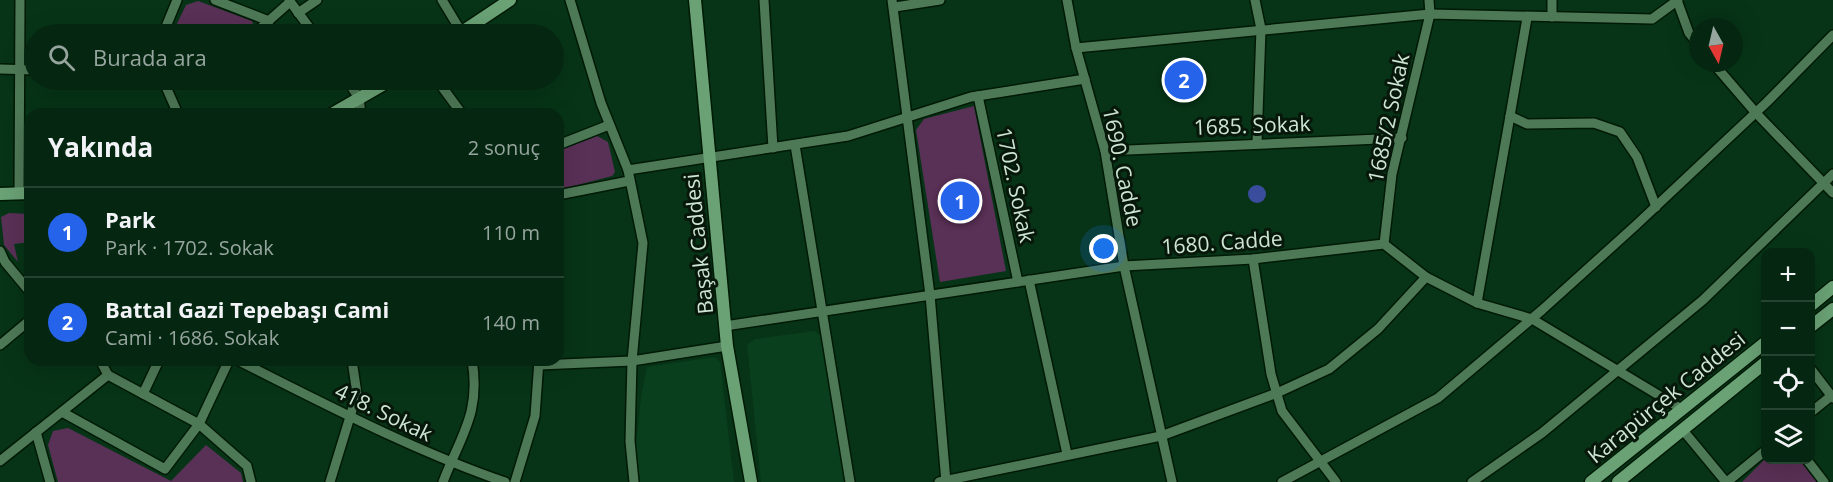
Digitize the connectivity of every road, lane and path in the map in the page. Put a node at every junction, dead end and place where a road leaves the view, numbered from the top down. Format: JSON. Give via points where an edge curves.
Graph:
{"nodes":[{"id":1,"x":20,"y":0,"type":"edge"},
{"id":2,"x":177,"y":0,"type":"edge"},
{"id":3,"x":215,"y":0,"type":"edge"},
{"id":4,"x":317,"y":0,"type":"edge"},
{"id":5,"x":442,"y":0,"type":"edge"},
{"id":6,"x":510,"y":0,"type":"edge"},
{"id":7,"x":570,"y":0,"type":"edge"},
{"id":8,"x":695,"y":0,"type":"edge"},
{"id":9,"x":764,"y":0,"type":"edge"},
{"id":10,"x":940,"y":0,"type":"edge"},
{"id":11,"x":1067,"y":0,"type":"edge"},
{"id":12,"x":1255,"y":0,"type":"edge"},
{"id":13,"x":1429,"y":0,"type":"edge"},
{"id":14,"x":1552,"y":0,"type":"edge"},
{"id":15,"x":289,"y":1,"type":"edge"},
{"id":16,"x":1678,"y":1,"type":"edge"},
{"id":17,"x":893,"y":3,"type":"edge"},
{"id":18,"x":298,"y":13,"type":"junction"},
{"id":19,"x":1430,"y":14,"type":"junction"},
{"id":20,"x":1552,"y":17,"type":"junction"},
{"id":21,"x":1527,"y":18,"type":"junction"},
{"id":22,"x":269,"y":21,"type":"junction"},
{"id":23,"x":167,"y":24,"type":"edge"},
{"id":24,"x":266,"y":24,"type":"edge"},
{"id":25,"x":306,"y":24,"type":"edge"},
{"id":26,"x":455,"y":24,"type":"edge"},
{"id":27,"x":475,"y":24,"type":"edge"},
{"id":28,"x":1261,"y":29,"type":"junction"},
{"id":29,"x":1689,"y":33,"type":"edge"},
{"id":30,"x":1833,"y":35,"type":"edge"},
{"id":31,"x":1076,"y":48,"type":"junction"},
{"id":32,"x":0,"y":69,"type":"edge"},
{"id":33,"x":21,"y":69,"type":"junction"},
{"id":34,"x":24,"y":69,"type":"edge"},
{"id":35,"x":1721,"y":72,"type":"edge"},
{"id":36,"x":1085,"y":79,"type":"junction"},
{"id":37,"x":168,"y":90,"type":"edge"},
{"id":38,"x":354,"y":90,"type":"edge"},
{"id":39,"x":373,"y":90,"type":"edge"},
{"id":40,"x":444,"y":90,"type":"edge"},
{"id":41,"x":978,"y":96,"type":"junction"},
{"id":42,"x":359,"y":98,"type":"junction"},
{"id":43,"x":175,"y":108,"type":"edge"},
{"id":44,"x":342,"y":108,"type":"edge"},
{"id":45,"x":360,"y":108,"type":"edge"},
{"id":46,"x":458,"y":108,"type":"edge"},
{"id":47,"x":1756,"y":113,"type":"junction"},
{"id":48,"x":1510,"y":116,"type":"junction"},
{"id":49,"x":908,"y":117,"type":"junction"},
{"id":50,"x":609,"y":126,"type":"junction"},
{"id":51,"x":1402,"y":138,"type":"junction"},
{"id":52,"x":1257,"y":142,"type":"junction"},
{"id":53,"x":564,"y":143,"type":"edge"},
{"id":54,"x":795,"y":145,"type":"junction"},
{"id":55,"x":773,"y":148,"type":"junction"},
{"id":56,"x":1105,"y":151,"type":"junction"},
{"id":57,"x":709,"y":160,"type":"junction"},
{"id":58,"x":24,"y":162,"type":"edge"},
{"id":59,"x":628,"y":171,"type":"junction"},
{"id":60,"x":1833,"y":174,"type":"edge"},
{"id":61,"x":629,"y":181,"type":"junction"},
{"id":62,"x":1825,"y":182,"type":"junction"},
{"id":63,"x":24,"y":193,"type":"edge"},
{"id":64,"x":1833,"y":193,"type":"edge"},
{"id":65,"x":0,"y":194,"type":"edge"},
{"id":66,"x":564,"y":194,"type":"edge"},
{"id":67,"x":1656,"y":207,"type":"junction"},
{"id":68,"x":1384,"y":244,"type":"junction"},
{"id":69,"x":0,"y":251,"type":"edge"},
{"id":70,"x":1253,"y":259,"type":"junction"},
{"id":71,"x":2,"y":264,"type":"edge"},
{"id":72,"x":1124,"y":266,"type":"junction"},
{"id":73,"x":1426,"y":277,"type":"junction"},
{"id":74,"x":1029,"y":280,"type":"junction"},
{"id":75,"x":1018,"y":282,"type":"junction"},
{"id":76,"x":24,"y":286,"type":"edge"},
{"id":77,"x":1833,"y":286,"type":"edge"},
{"id":78,"x":930,"y":295,"type":"junction"},
{"id":79,"x":1815,"y":302,"type":"edge"},
{"id":80,"x":1477,"y":303,"type":"junction"},
{"id":81,"x":1833,"y":309,"type":"edge"},
{"id":82,"x":823,"y":311,"type":"junction"},
{"id":83,"x":1532,"y":319,"type":"junction"},
{"id":84,"x":1815,"y":323,"type":"edge"},
{"id":85,"x":24,"y":325,"type":"edge"},
{"id":86,"x":725,"y":326,"type":"junction"},
{"id":87,"x":0,"y":345,"type":"edge"},
{"id":88,"x":727,"y":346,"type":"junction"},
{"id":89,"x":1761,"y":346,"type":"edge"},
{"id":90,"x":632,"y":361,"type":"junction"},
{"id":91,"x":564,"y":362,"type":"edge"},
{"id":92,"x":103,"y":366,"type":"edge"},
{"id":93,"x":156,"y":366,"type":"edge"},
{"id":94,"x":226,"y":366,"type":"edge"},
{"id":95,"x":249,"y":366,"type":"edge"},
{"id":96,"x":353,"y":366,"type":"edge"},
{"id":97,"x":473,"y":366,"type":"edge"},
{"id":98,"x":539,"y":366,"type":"edge"},
{"id":99,"x":1761,"y":366,"type":"edge"},
{"id":100,"x":1617,"y":370,"type":"junction"},
{"id":101,"x":108,"y":375,"type":"junction"},
{"id":102,"x":1815,"y":375,"type":"edge"},
{"id":103,"x":1277,"y":393,"type":"junction"},
{"id":104,"x":143,"y":394,"type":"junction"},
{"id":105,"x":1832,"y":397,"type":"edge"},
{"id":106,"x":1680,"y":408,"type":"junction"},
{"id":107,"x":1814,"y":410,"type":"edge"},
{"id":108,"x":62,"y":412,"type":"junction"},
{"id":109,"x":351,"y":417,"type":"junction"},
{"id":110,"x":199,"y":424,"type":"junction"},
{"id":111,"x":1682,"y":429,"type":"junction"},
{"id":112,"x":36,"y":432,"type":"junction"},
{"id":113,"x":1161,"y":436,"type":"junction"},
{"id":114,"x":1067,"y":454,"type":"junction"},
{"id":115,"x":1761,"y":454,"type":"edge"},
{"id":116,"x":0,"y":461,"type":"edge"},
{"id":117,"x":1321,"y":462,"type":"junction"},
{"id":118,"x":450,"y":463,"type":"junction"},
{"id":119,"x":1811,"y":464,"type":"edge"},
{"id":120,"x":50,"y":482,"type":"edge"},
{"id":121,"x":251,"y":482,"type":"edge"},
{"id":122,"x":330,"y":482,"type":"edge"},
{"id":123,"x":443,"y":482,"type":"edge"},
{"id":124,"x":505,"y":482,"type":"edge"},
{"id":125,"x":515,"y":482,"type":"edge"},
{"id":126,"x":634,"y":482,"type":"edge"},
{"id":127,"x":751,"y":482,"type":"edge"},
{"id":128,"x":850,"y":482,"type":"edge"},
{"id":129,"x":944,"y":482,"type":"edge"},
{"id":130,"x":1172,"y":482,"type":"edge"},
{"id":131,"x":1282,"y":482,"type":"edge"},
{"id":132,"x":1336,"y":482,"type":"edge"},
{"id":133,"x":1472,"y":482,"type":"edge"},
{"id":134,"x":1592,"y":482,"type":"edge"},
{"id":135,"x":1618,"y":482,"type":"edge"},
{"id":136,"x":1726,"y":482,"type":"edge"},
{"id":137,"x":1824,"y":482,"type":"edge"}],
"edges":[{"from":1,"to":33,"type":"street"},
{"from":2,"to":23,"type":"street"},
{"from":3,"to":22,"type":"street"},
{"from":4,"to":18,"type":"street"},
{"from":5,"to":26,"type":"street"},
{"from":6,"to":27,"type":"main road"},
{"from":7,"to":50,"type":"street"},
{"from":8,"to":57,"type":"main road","name":"Başak Caddesi"},
{"from":9,"to":55,"type":"street"},
{"from":10,"to":17,"type":"street"},
{"from":11,"to":31,"type":"street","name":"1690. Cadde"},
{"from":12,"to":28,"type":"street"},
{"from":13,"to":19,"type":"street","name":"1685/2 Sokak"},
{"from":14,"to":20,"type":"street"},
{"from":15,"to":18,"type":"street"},
{"from":15,"to":22,"type":"street"},
{"from":16,"to":20,"type":"street","via":[[1652,19]]},
{"from":16,"to":29,"type":"street"},
{"from":17,"to":49,"type":"street"},
{"from":18,"to":25,"type":"street"},
{"from":19,"to":21,"type":"street"},
{"from":19,"to":28,"type":"street"},
{"from":19,"to":51,"type":"street","name":"1685/2 Sokak"},
{"from":20,"to":21,"type":"street"},
{"from":21,"to":48,"type":"street"},
{"from":22,"to":24,"type":"street"},
{"from":28,"to":31,"type":"street"},
{"from":28,"to":52,"type":"street"},
{"from":30,"to":47,"type":"street"},
{"from":31,"to":36,"type":"street","name":"1690. Cadde"},
{"from":32,"to":33,"type":"street"},
{"from":33,"to":34,"type":"street"},
{"from":33,"to":58,"type":"street"},
{"from":35,"to":47,"type":"street"},
{"from":36,"to":41,"type":"street"},
{"from":36,"to":56,"type":"street","name":"1690. Cadde"},
{"from":37,"to":43,"type":"street"},
{"from":38,"to":42,"type":"street"},
{"from":39,"to":42,"type":"main road"},
{"from":40,"to":46,"type":"street"},
{"from":41,"to":49,"type":"street"},
{"from":41,"to":75,"type":"street","name":"1702. Sokak"},
{"from":42,"to":44,"type":"main road"},
{"from":42,"to":45,"type":"street"},
{"from":47,"to":62,"type":"street"},
{"from":47,"to":67,"type":"street"},
{"from":48,"to":67,"type":"street","via":[[1527,124],[1594,123],[1620,132],[1637,157]]},
{"from":48,"to":80,"type":"street"},
{"from":49,"to":54,"type":"street","via":[[848,136]]},
{"from":49,"to":78,"type":"street"},
{"from":50,"to":53,"type":"street"},
{"from":50,"to":59,"type":"street"},
{"from":51,"to":52,"type":"street","name":"1685. Sokak"},
{"from":51,"to":68,"type":"street","name":"1685/2 Sokak","via":[[1392,174]]},
{"from":52,"to":56,"type":"street","name":"1685. Sokak"},
{"from":54,"to":55,"type":"street"},
{"from":54,"to":82,"type":"street"},
{"from":55,"to":57,"type":"street"},
{"from":56,"to":72,"type":"street","name":"1690. Cadde"},
{"from":57,"to":59,"type":"street"},
{"from":57,"to":86,"type":"main road","name":"Başak Caddesi"},
{"from":59,"to":61,"type":"street"},
{"from":60,"to":62,"type":"street"},
{"from":61,"to":66,"type":"street"},
{"from":61,"to":90,"type":"street","via":[[643,243]]},
{"from":62,"to":64,"type":"street"},
{"from":62,"to":100,"type":"street","via":[[1703,300]]},
{"from":63,"to":65,"type":"main road"},
{"from":67,"to":83,"type":"street"},
{"from":68,"to":70,"type":"street","name":"1680. Cadde"},
{"from":68,"to":73,"type":"street"},
{"from":69,"to":71,"type":"street"},
{"from":70,"to":72,"type":"street","name":"1680. Cadde"},
{"from":70,"to":103,"type":"street"},
{"from":71,"to":76,"type":"street"},
{"from":72,"to":74,"type":"street","name":"1680. Cadde"},
{"from":72,"to":113,"type":"street","name":"1690. Cadde"},
{"from":73,"to":80,"type":"street"},
{"from":73,"to":103,"type":"street","via":[[1378,329],[1329,369]]},
{"from":74,"to":75,"type":"street","name":"1680. Cadde"},
{"from":74,"to":114,"type":"street"},
{"from":75,"to":78,"type":"street","name":"1680. Cadde"},
{"from":77,"to":79,"type":"main road"},
{"from":78,"to":82,"type":"street","name":"1680. Cadde"},
{"from":78,"to":129,"type":"street"},
{"from":80,"to":83,"type":"street"},
{"from":81,"to":84,"type":"main road"},
{"from":82,"to":86,"type":"street","name":"1680. Cadde"},
{"from":82,"to":128,"type":"street"},
{"from":83,"to":100,"type":"street"},
{"from":83,"to":117,"type":"street","via":[[1438,398]]},
{"from":85,"to":87,"type":"street"},
{"from":86,"to":88,"type":"main road","name":"Başak Caddesi"},
{"from":88,"to":90,"type":"street"},
{"from":88,"to":127,"type":"main road","name":"Başak Caddesi"},
{"from":89,"to":106,"type":"main road","name":"Karapürçek Caddesi"},
{"from":90,"to":91,"type":"street"},
{"from":90,"to":126,"type":"street","via":[[630,441]]},
{"from":92,"to":101,"type":"street"},
{"from":93,"to":104,"type":"street"},
{"from":94,"to":110,"type":"street"},
{"from":95,"to":109,"type":"street","name":"418. Sokak"},
{"from":96,"to":109,"type":"street","via":[[357,394]]},
{"from":97,"to":118,"type":"street","via":[[473,411]]},
{"from":98,"to":125,"type":"street","via":[[535,416]]},
{"from":99,"to":111,"type":"main road","name":"Karapürçek Caddesi"},
{"from":100,"to":106,"type":"street"},
{"from":100,"to":133,"type":"street","via":[[1542,433]]},
{"from":101,"to":104,"type":"street"},
{"from":101,"to":108,"type":"street"},
{"from":102,"to":105,"type":"street"},
{"from":103,"to":113,"type":"street"},
{"from":103,"to":117,"type":"street","via":[[1282,411]]},
{"from":104,"to":110,"type":"street"},
{"from":105,"to":107,"type":"street"},
{"from":106,"to":134,"type":"main road","name":"Karapürçek Caddesi"},
{"from":108,"to":110,"type":"street","via":[[165,470]]},
{"from":108,"to":112,"type":"street"},
{"from":109,"to":118,"type":"street","name":"418. Sokak"},
{"from":109,"to":122,"type":"street"},
{"from":110,"to":121,"type":"street","via":[[248,466]]},
{"from":111,"to":135,"type":"main road","name":"Karapürçek Caddesi"},
{"from":111,"to":136,"type":"street"},
{"from":112,"to":116,"type":"street"},
{"from":112,"to":120,"type":"street"},
{"from":113,"to":114,"type":"street"},
{"from":113,"to":130,"type":"street","name":"1690. Cadde"},
{"from":114,"to":129,"type":"street"},
{"from":115,"to":136,"type":"street"},
{"from":117,"to":131,"type":"street"},
{"from":117,"to":132,"type":"street"},
{"from":118,"to":123,"type":"street"},
{"from":118,"to":124,"type":"street","name":"418. Sokak"},
{"from":119,"to":137,"type":"street"}]}
